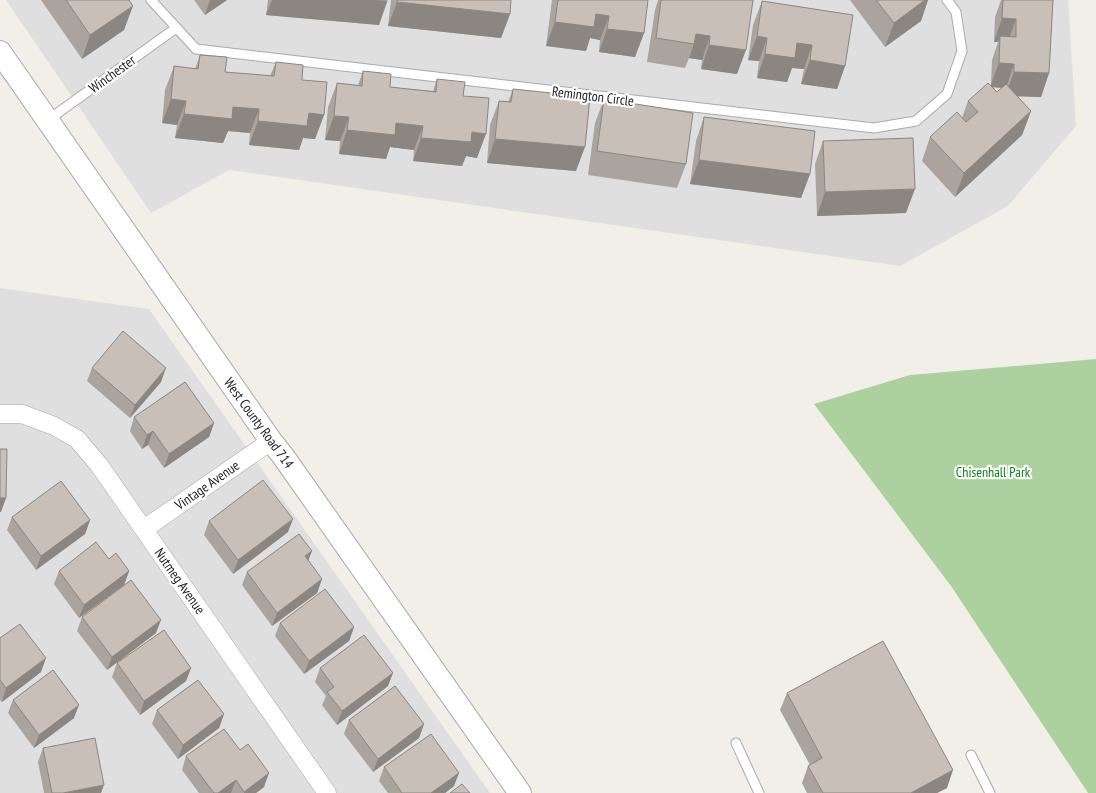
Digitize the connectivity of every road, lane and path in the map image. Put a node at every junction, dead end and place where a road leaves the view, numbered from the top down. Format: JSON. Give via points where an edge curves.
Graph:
{"nodes":[{"id":1,"x":151,"y":0,"type":"edge"},
{"id":2,"x":947,"y":0,"type":"edge"},
{"id":3,"x":176,"y":28,"type":"junction"},
{"id":4,"x":0,"y":52,"type":"edge"},
{"id":5,"x":48,"y":120,"type":"junction"},
{"id":6,"x":0,"y":414,"type":"edge"},
{"id":7,"x":271,"y":441,"type":"junction"},
{"id":8,"x":144,"y":529,"type":"junction"},
{"id":9,"x":736,"y":743,"type":"dead end"},
{"id":10,"x":971,"y":755,"type":"dead end"},
{"id":11,"x":327,"y":793,"type":"edge"},
{"id":12,"x":520,"y":793,"type":"edge"},
{"id":13,"x":759,"y":793,"type":"edge"},
{"id":14,"x":990,"y":793,"type":"edge"}],
"edges":[{"from":1,"to":3,"type":"lane","name":"Remington Circle"},
{"from":2,"to":3,"type":"lane","name":"Remington Circle","via":[[956,12],[962,51],[946,94],[916,121],[874,128],[196,49]]},
{"from":3,"to":5,"type":"lane","name":"Winchester"},
{"from":4,"to":5,"type":"street","name":"West County Road 714"},
{"from":5,"to":7,"type":"street","name":"West County Road 714"},
{"from":6,"to":8,"type":"street","name":"Nutmeg Avenue","via":[[22,414],[77,439]]},
{"from":7,"to":8,"type":"street","name":"Vintage Avenue"},
{"from":7,"to":12,"type":"street","name":"West County Road 714"},
{"from":8,"to":11,"type":"street","name":"Nutmeg Avenue"},
{"from":9,"to":13,"type":"lane"},
{"from":10,"to":14,"type":"lane"}]}
